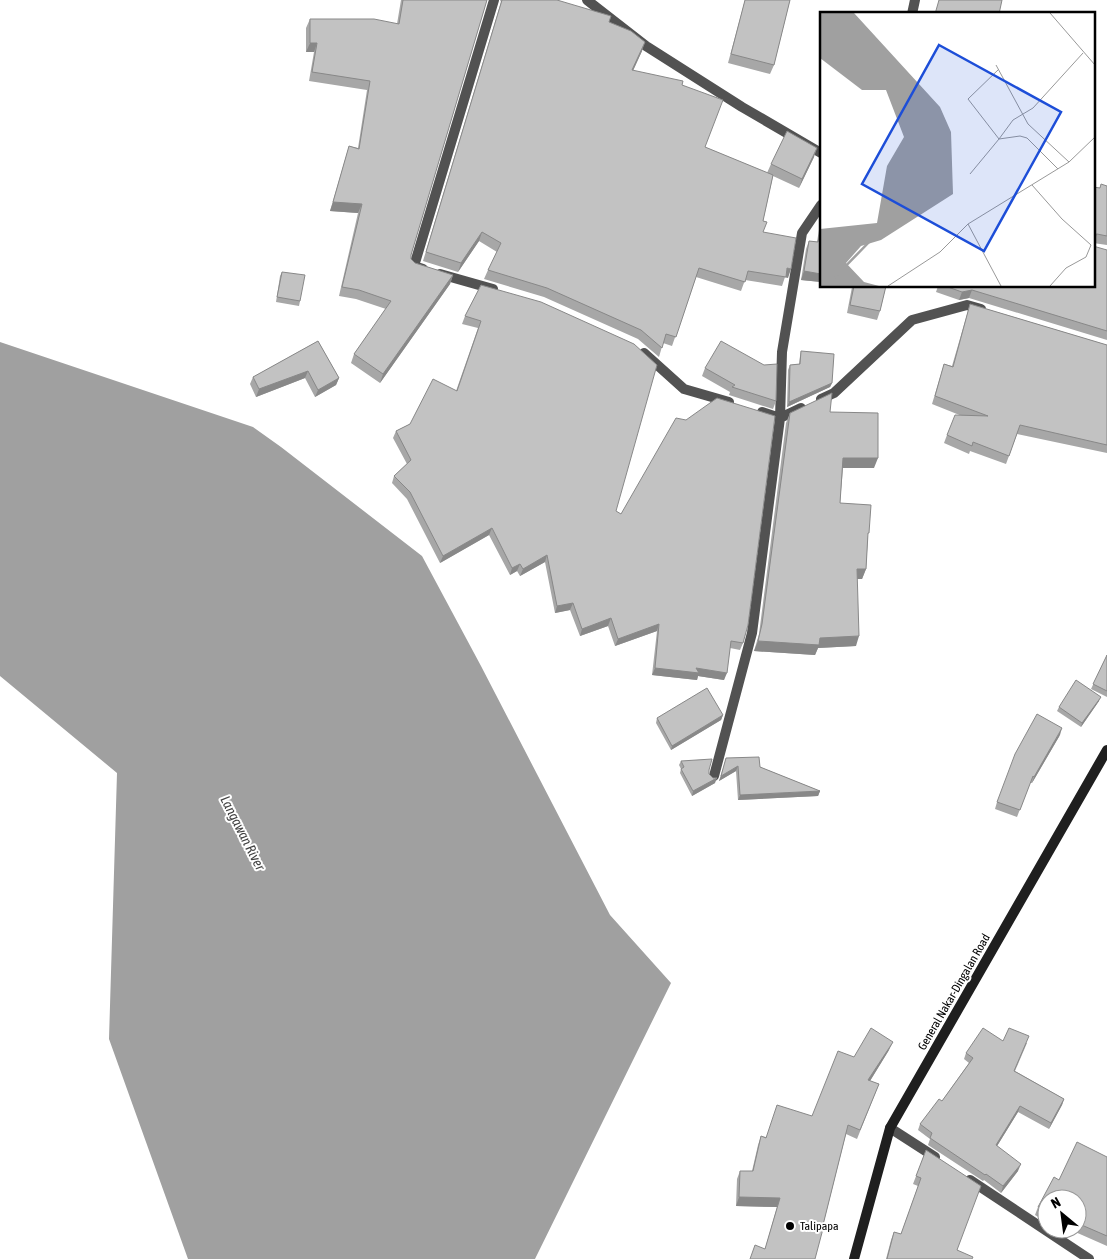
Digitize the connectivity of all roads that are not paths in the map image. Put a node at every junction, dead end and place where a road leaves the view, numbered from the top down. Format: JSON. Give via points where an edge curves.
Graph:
{"nodes":[{"id":1,"x":494,"y":0,"type":"edge"},
{"id":2,"x":587,"y":0,"type":"edge"},
{"id":3,"x":820,"y":152,"type":"edge"},
{"id":4,"x":820,"y":206,"type":"edge"},
{"id":5,"x":505,"y":293,"type":"edge"},
{"id":6,"x":986,"y":311,"type":"edge"},
{"id":7,"x":635,"y":345,"type":"edge"},
{"id":8,"x":780,"y":418,"type":"junction"},
{"id":9,"x":1107,"y":750,"type":"edge"},
{"id":10,"x":714,"y":776,"type":"edge"},
{"id":11,"x":890,"y":1128,"type":"junction"},
{"id":12,"x":940,"y":1160,"type":"edge"},
{"id":13,"x":965,"y":1177,"type":"edge"},
{"id":14,"x":854,"y":1259,"type":"edge"},
{"id":15,"x":1089,"y":1259,"type":"edge"}],
"edges":[{"from":1,"to":5,"type":"street","via":[[414,266]]},
{"from":2,"to":3,"type":"street","via":[[646,46]]},
{"from":4,"to":8,"type":"street","via":[[802,233],[782,352]]},
{"from":6,"to":8,"type":"street","via":[[968,305],[912,320],[834,393]]},
{"from":7,"to":8,"type":"street","via":[[684,389]]},
{"from":8,"to":10,"type":"street","via":[[752,632]]},
{"from":9,"to":11,"type":"main road","name":"General Nakar-Dingalan Road"},
{"from":11,"to":12,"type":"street"},
{"from":11,"to":14,"type":"main road","name":"General Nakar-Dingalan Road"},
{"from":13,"to":15,"type":"street"}]}
